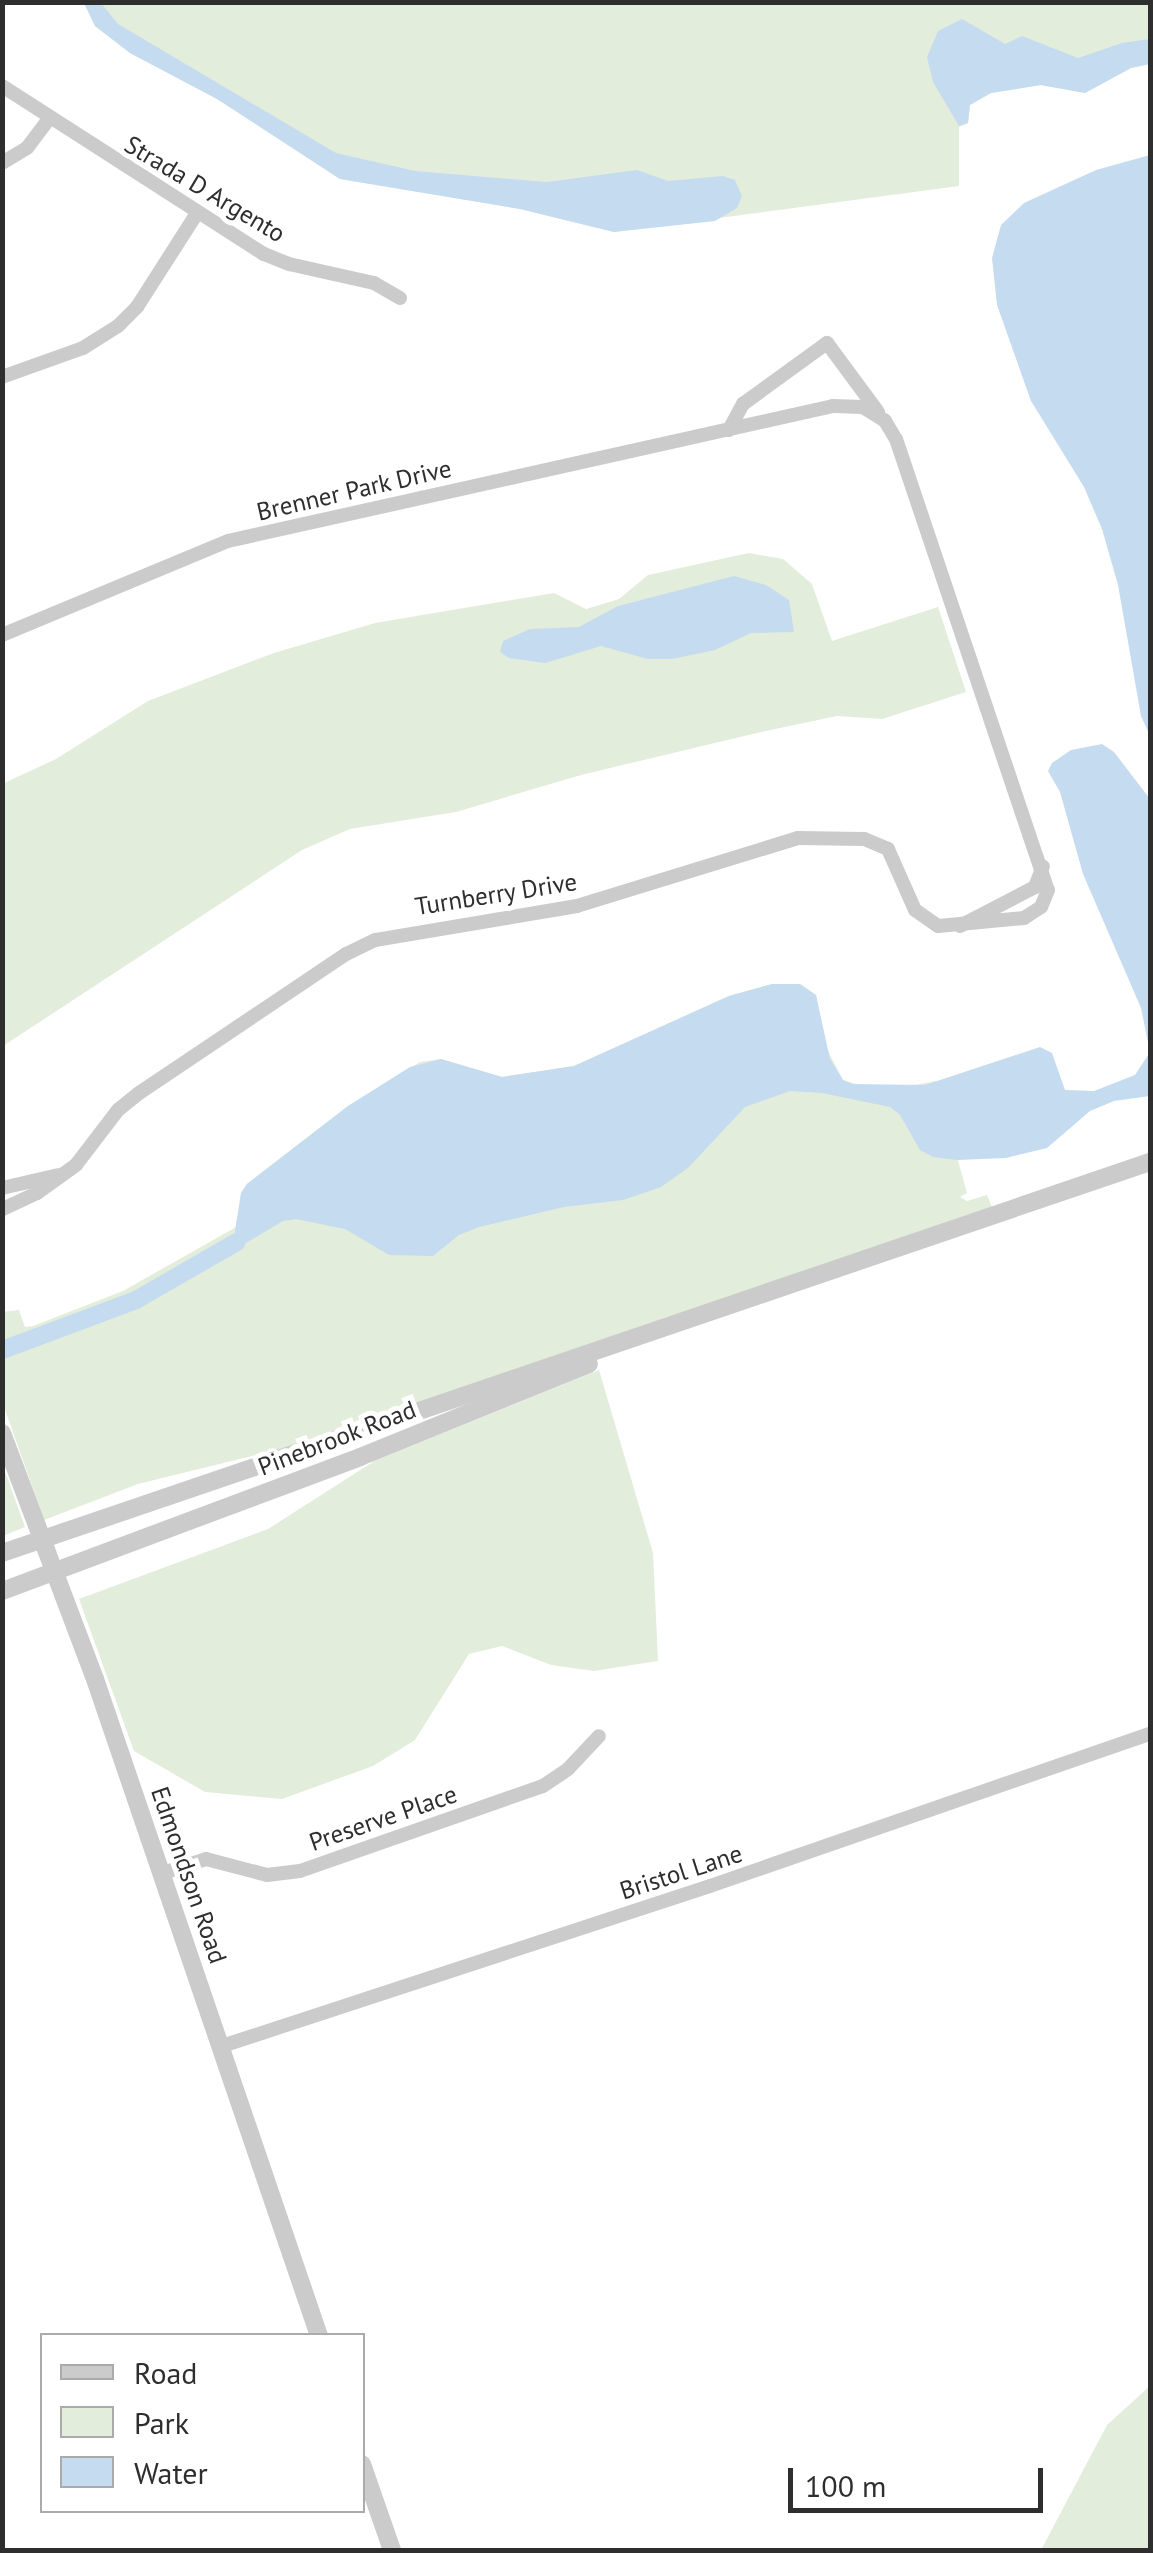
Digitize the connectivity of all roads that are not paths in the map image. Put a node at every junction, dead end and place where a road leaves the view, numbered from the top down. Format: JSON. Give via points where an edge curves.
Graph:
{"nodes":[{"id":1,"x":2,"y":86,"type":"edge"},
{"id":2,"x":48,"y":120,"type":"junction"},
{"id":3,"x":2,"y":163,"type":"edge"},
{"id":4,"x":197,"y":213,"type":"junction"},
{"id":5,"x":400,"y":298,"type":"dead end"},
{"id":6,"x":2,"y":378,"type":"edge"},
{"id":7,"x":885,"y":421,"type":"junction"},
{"id":8,"x":729,"y":430,"type":"junction"},
{"id":9,"x":2,"y":635,"type":"edge"},
{"id":10,"x":1043,"y":865,"type":"junction"},
{"id":11,"x":960,"y":926,"type":"junction"},
{"id":12,"x":1150,"y":1162,"type":"edge"},
{"id":13,"x":65,"y":1174,"type":"junction"},
{"id":14,"x":2,"y":1188,"type":"edge"},
{"id":15,"x":2,"y":1209,"type":"edge"},
{"id":16,"x":685,"y":1320,"type":"junction"},
{"id":17,"x":2,"y":1434,"type":"edge"},
{"id":18,"x":40,"y":1539,"type":"junction"},
{"id":19,"x":2,"y":1553,"type":"edge"},
{"id":20,"x":54,"y":1572,"type":"junction"},
{"id":21,"x":2,"y":1590,"type":"edge"},
{"id":22,"x":1150,"y":1734,"type":"edge"},
{"id":23,"x":599,"y":1736,"type":"dead end"},
{"id":24,"x":163,"y":1873,"type":"junction"},
{"id":25,"x":222,"y":2046,"type":"junction"},
{"id":26,"x":319,"y":2333,"type":"edge"},
{"id":27,"x":365,"y":2473,"type":"edge"},
{"id":28,"x":392,"y":2550,"type":"edge"}],
"edges":[{"from":1,"to":2,"type":"street","name":"Strada D Argento"},
{"from":2,"to":3,"type":"street","via":[[26,148]]},
{"from":2,"to":4,"type":"street","name":"Strada D Argento"},
{"from":4,"to":5,"type":"street","name":"Strada D Argento","via":[[277,261],[374,283]]},
{"from":4,"to":6,"type":"street","via":[[118,326],[83,348]]},
{"from":7,"to":8,"type":"street","name":"Brenner Park Drive","via":[[864,407],[843,404]]},
{"from":7,"to":8,"type":"street","via":[[828,343],[743,404]]},
{"from":7,"to":10,"type":"street"},
{"from":8,"to":9,"type":"street","name":"Brenner Park Drive","via":[[211,546]]},
{"from":10,"to":11,"type":"street","via":[[1034,887]]},
{"from":10,"to":11,"type":"street","name":"Turnberry Drive","via":[[1048,890],[1033,914]]},
{"from":11,"to":13,"type":"street","name":"Turnberry Drive","via":[[938,926],[920,916],[884,846],[814,837],[770,843],[577,906],[391,935],[346,954],[139,1093]]},
{"from":12,"to":16,"type":"street","name":"Pinebrook Road"},
{"from":13,"to":14,"type":"street"},
{"from":13,"to":15,"type":"street","name":"Turnberry Drive"},
{"from":16,"to":18,"type":"street","name":"Pinebrook Road"},
{"from":16,"to":20,"type":"street","name":"Pinebrook Road","via":[[538,1388]]},
{"from":17,"to":18,"type":"street","name":"Edmondson Road"},
{"from":18,"to":19,"type":"street","name":"Pinebrook Road"},
{"from":18,"to":20,"type":"street","name":"Edmondson Road"},
{"from":20,"to":21,"type":"street","name":"Pinebrook Road"},
{"from":20,"to":24,"type":"street","name":"Edmondson Road"},
{"from":22,"to":25,"type":"street","name":"Bristol Lane"},
{"from":23,"to":24,"type":"street","name":"Preserve Place","via":[[543,1786],[300,1871],[267,1875],[206,1859]]},
{"from":24,"to":25,"type":"street","name":"Edmondson Road"},
{"from":25,"to":26,"type":"street","name":"Edmondson Road"},
{"from":27,"to":28,"type":"street"}]}
